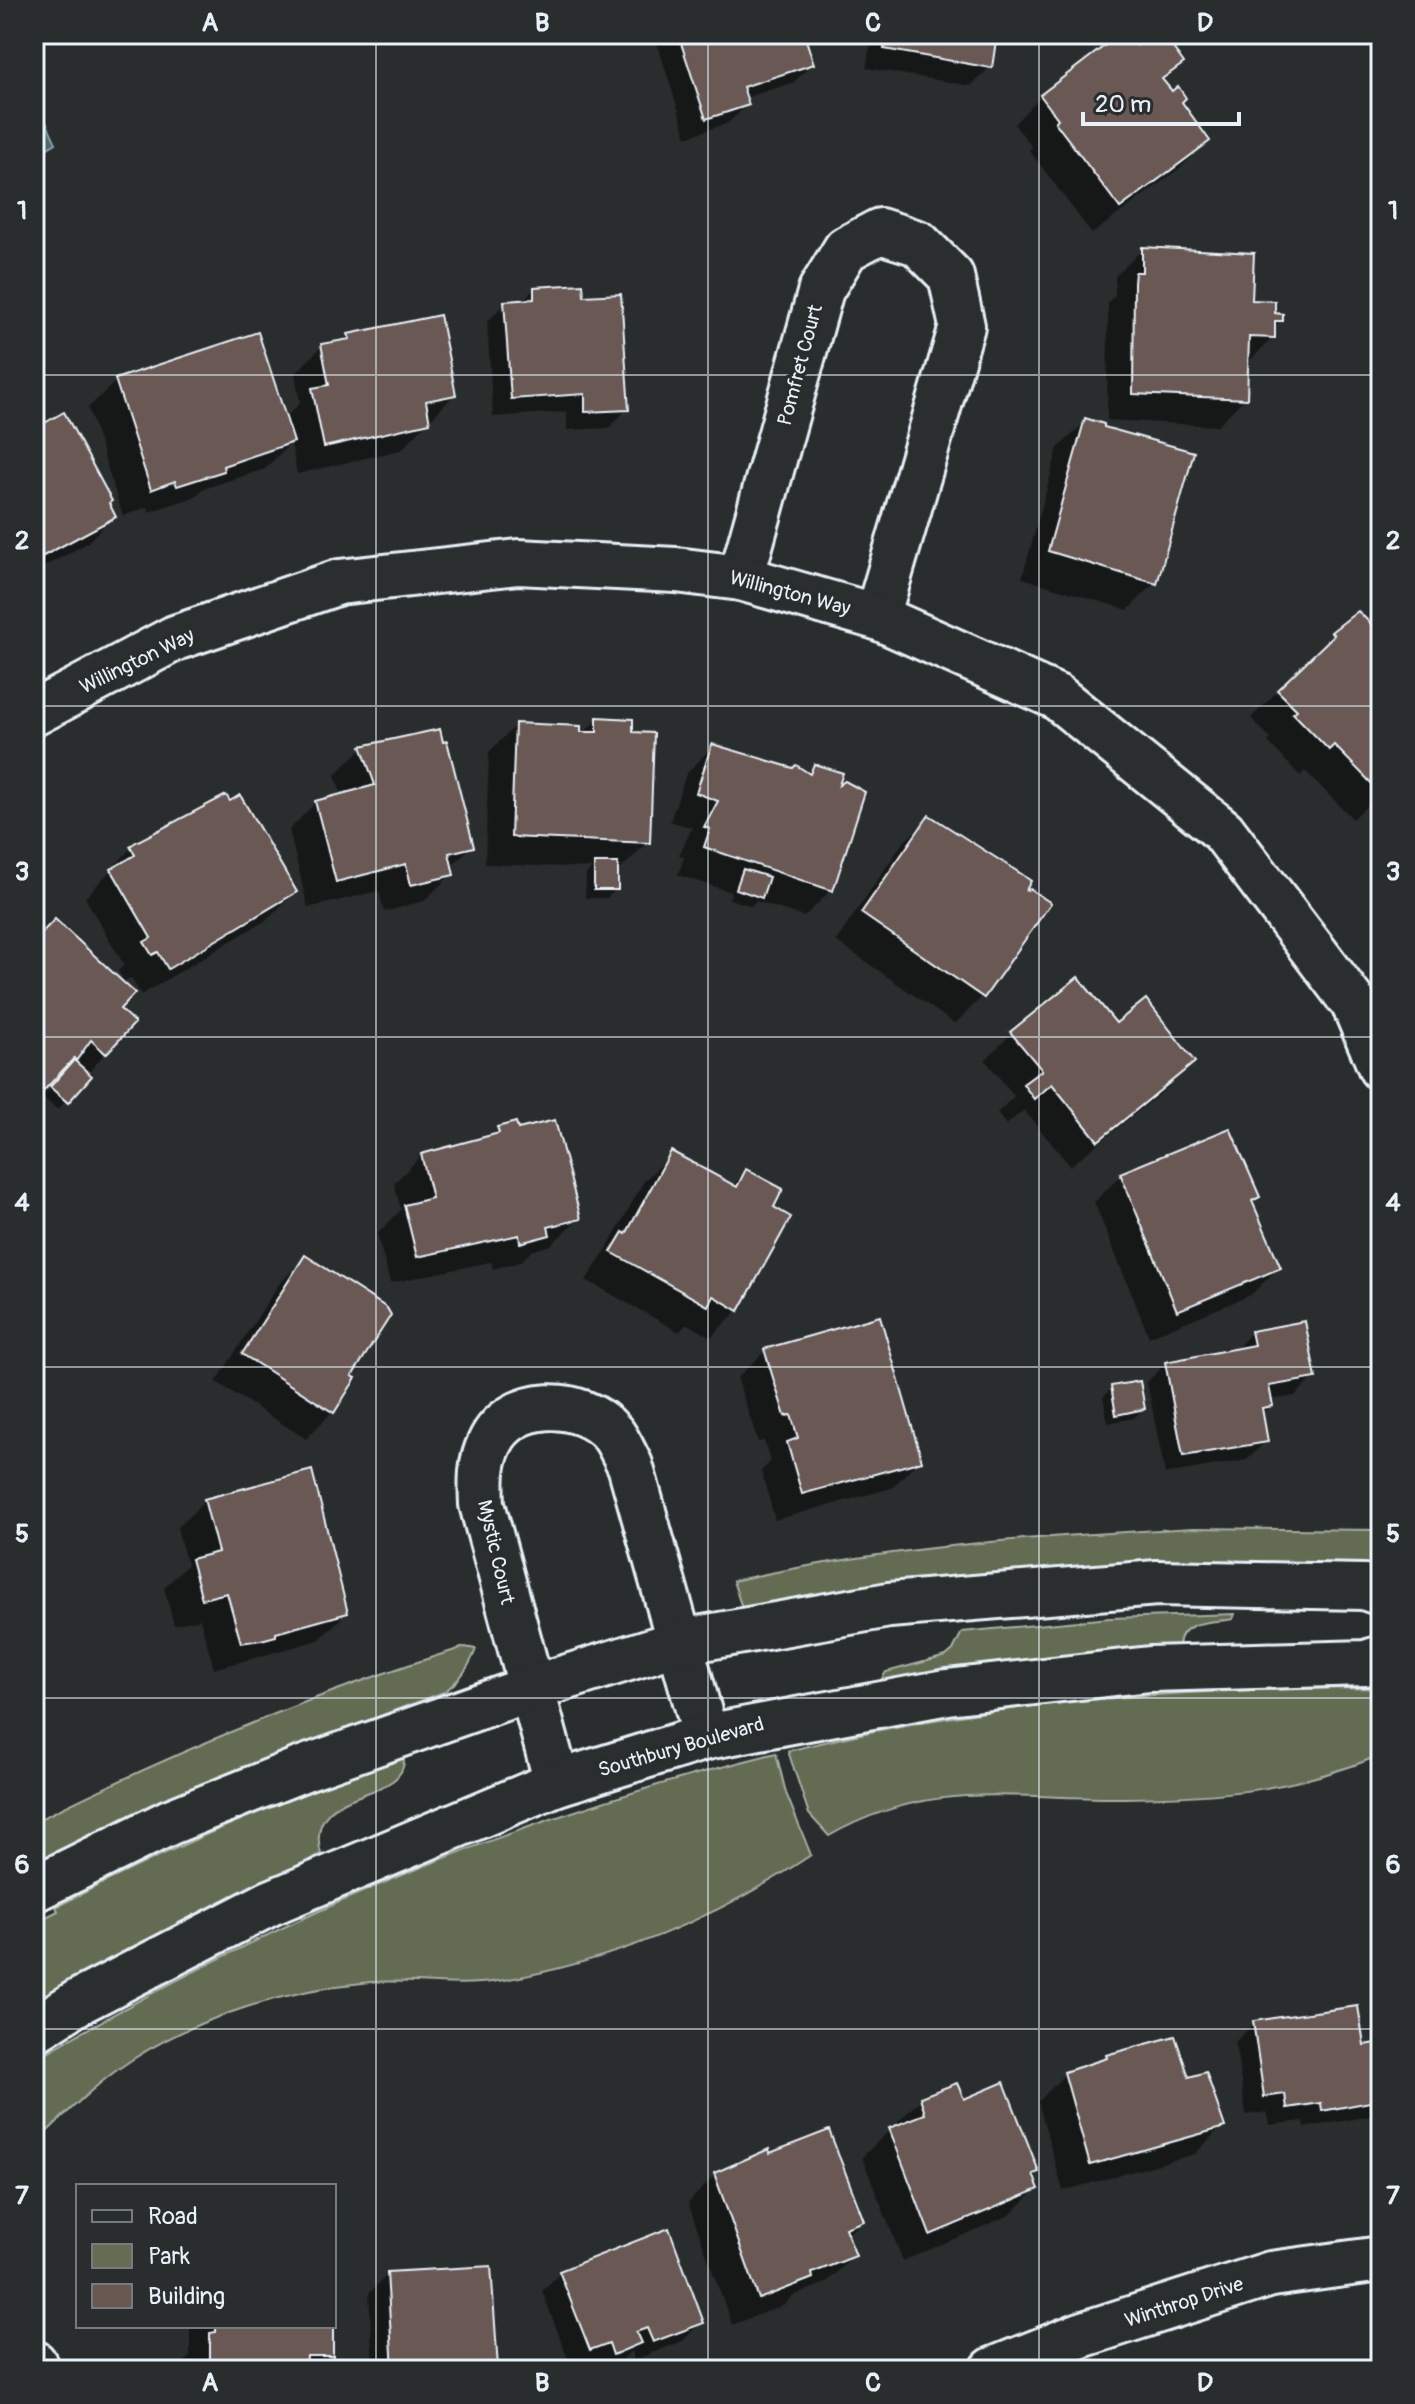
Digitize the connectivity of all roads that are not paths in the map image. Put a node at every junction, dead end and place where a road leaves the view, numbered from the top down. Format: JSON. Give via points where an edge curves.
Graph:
{"nodes":[{"id":1,"x":741,"y":578,"type":"junction"},
{"id":2,"x":877,"y":617,"type":"junction"},
{"id":3,"x":34,"y":713,"type":"edge"},
{"id":4,"x":1381,"y":1068,"type":"edge"},
{"id":5,"x":1381,"y":1593,"type":"edge"},
{"id":6,"x":680,"y":1642,"type":"junction"},
{"id":7,"x":1381,"y":1658,"type":"edge"},
{"id":8,"x":529,"y":1689,"type":"junction"},
{"id":9,"x":706,"y":1737,"type":"junction"},
{"id":10,"x":557,"y":1783,"type":"junction"},
{"id":11,"x":34,"y":1889,"type":"edge"},
{"id":12,"x":34,"y":2030,"type":"edge"},
{"id":13,"x":1381,"y":2259,"type":"edge"},
{"id":14,"x":34,"y":2363,"type":"edge"},
{"id":15,"x":37,"y":2370,"type":"edge"},
{"id":16,"x":993,"y":2370,"type":"edge"}],
"edges":[{"from":1,"to":2,"type":"street","name":"Willington Way"},
{"from":1,"to":2,"type":"street","name":"Pomfret Court","via":[[821,290],[846,249],[880,231],[918,243],[951,276],[962,326]]},
{"from":1,"to":3,"type":"street","name":"Willington Way","via":[[518,562],[339,582],[175,638]]},
{"from":2,"to":4,"type":"street","name":"Willington Way","via":[[1057,697],[1223,831],[1354,1004]]},
{"from":5,"to":6,"type":"street","via":[[1364,1587],[1157,1583],[889,1605]]},
{"from":6,"to":8,"type":"street"},
{"from":6,"to":8,"type":"street","name":"Mystic Court","via":[[630,1465],[611,1432],[585,1413],[554,1406],[530,1409],[490,1442],[481,1472],[482,1509]]},
{"from":6,"to":9,"type":"street","name":"Mystic Court"},
{"from":7,"to":9,"type":"street","name":"Southbury Boulevard","via":[[1366,1663],[1150,1669],[947,1692]]},
{"from":8,"to":10,"type":"street","name":"Mystic Court"},
{"from":8,"to":11,"type":"street","via":[[199,1810]]},
{"from":9,"to":10,"type":"street","name":"Southbury Boulevard"},
{"from":10,"to":12,"type":"street","name":"Southbury Boulevard","via":[[270,1903]]},
{"from":13,"to":16,"type":"street","name":"Winthrop Drive","via":[[1271,2274],[1081,2335]]},
{"from":14,"to":15,"type":"street"}]}
